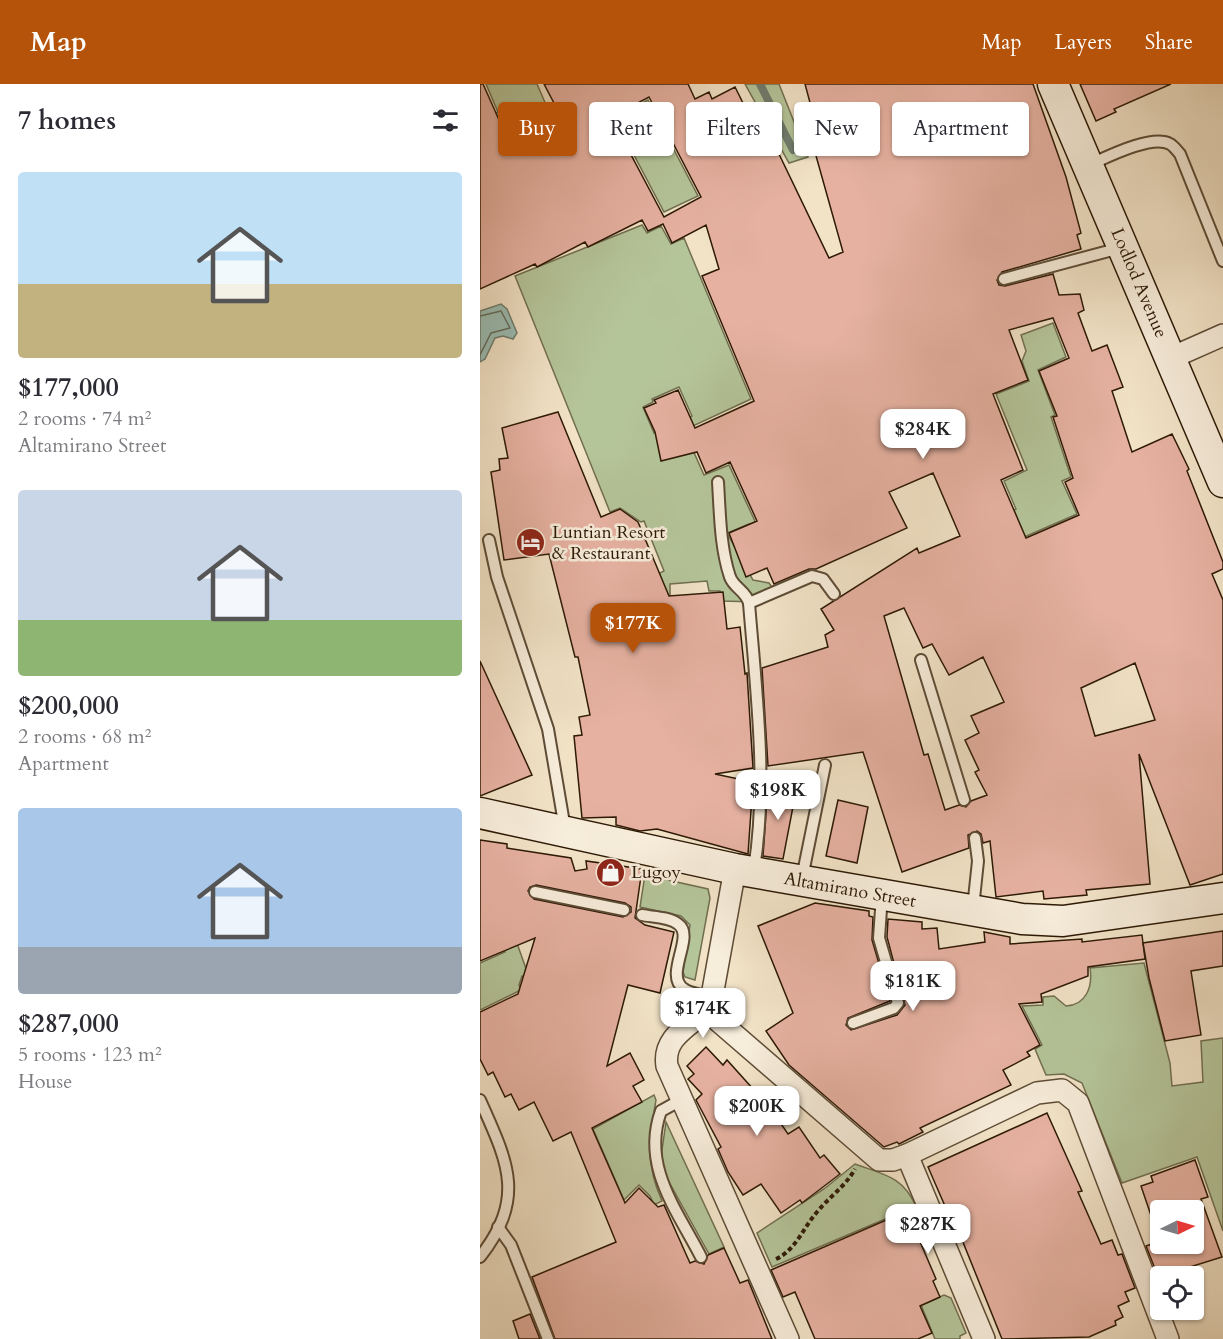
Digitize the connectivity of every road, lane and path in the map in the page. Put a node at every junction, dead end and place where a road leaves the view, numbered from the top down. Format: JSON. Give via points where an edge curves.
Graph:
{"nodes":[{"id":1,"x":1053,"y":84,"type":"edge"},
{"id":2,"x":1088,"y":165,"type":"junction"},
{"id":3,"x":1123,"y":247,"type":"junction"},
{"id":4,"x":1223,"y":261,"type":"edge"},
{"id":5,"x":1004,"y":279,"type":"dead end"},
{"id":6,"x":1223,"y":334,"type":"edge"},
{"id":7,"x":1171,"y":358,"type":"junction"},
{"id":8,"x":718,"y":482,"type":"dead end"},
{"id":9,"x":1223,"y":482,"type":"edge"},
{"id":10,"x":489,"y":540,"type":"dead end"},
{"id":11,"x":834,"y":594,"type":"dead end"},
{"id":12,"x":749,"y":603,"type":"junction"},
{"id":13,"x":921,"y":660,"type":"dead end"},
{"id":14,"x":825,"y":765,"type":"dead end"},
{"id":15,"x":964,"y":800,"type":"dead end"},
{"id":16,"x":480,"y":813,"type":"edge"},
{"id":17,"x":565,"y":832,"type":"junction"},
{"id":18,"x":975,"y":838,"type":"dead end"},
{"id":19,"x":744,"y":871,"type":"junction"},
{"id":20,"x":801,"y":881,"type":"junction"},
{"id":21,"x":535,"y":892,"type":"dead end"},
{"id":22,"x":882,"y":895,"type":"junction"},
{"id":23,"x":1223,"y":898,"type":"edge"},
{"id":24,"x":624,"y":910,"type":"dead end"},
{"id":25,"x":973,"y":912,"type":"junction"},
{"id":26,"x":642,"y":915,"type":"dead end"},
{"id":27,"x":711,"y":1002,"type":"junction"},
{"id":28,"x":853,"y":1023,"type":"dead end"},
{"id":29,"x":480,"y":1100,"type":"edge"},
{"id":30,"x":681,"y":1100,"type":"junction"},
{"id":31,"x":864,"y":1149,"type":"junction"},
{"id":32,"x":907,"y":1155,"type":"junction"},
{"id":33,"x":498,"y":1227,"type":"junction"},
{"id":34,"x":480,"y":1257,"type":"edge"},
{"id":35,"x":701,"y":1257,"type":"dead end"},
{"id":36,"x":756,"y":1268,"type":"junction"},
{"id":37,"x":1164,"y":1338,"type":"edge"},
{"id":38,"x":548,"y":1339,"type":"edge"},
{"id":39,"x":788,"y":1339,"type":"edge"},
{"id":40,"x":984,"y":1339,"type":"edge"}],
"edges":[{"from":1,"to":2,"type":"main road","name":"Lodlod Avenue"},
{"from":2,"to":3,"type":"main road","name":"Lodlod Avenue"},
{"from":2,"to":4,"type":"lane","via":[[1147,142],[1172,144],[1180,154]]},
{"from":3,"to":5,"type":"lane"},
{"from":3,"to":7,"type":"main road","name":"Lodlod Avenue"},
{"from":6,"to":7,"type":"street"},
{"from":7,"to":9,"type":"main road","name":"Lodlod Avenue"},
{"from":8,"to":12,"type":"lane","via":[[728,567],[733,583]]},
{"from":10,"to":17,"type":"lane","via":[[497,577],[548,729]]},
{"from":11,"to":12,"type":"lane","via":[[823,579],[812,576]]},
{"from":12,"to":19,"type":"lane","via":[[759,776],[758,838]]},
{"from":13,"to":15,"type":"lane"},
{"from":14,"to":20,"type":"lane"},
{"from":16,"to":17,"type":"main road","name":"Altamirano Street"},
{"from":17,"to":19,"type":"main road","name":"Altamirano Street"},
{"from":18,"to":25,"type":"lane","via":[[978,861]]},
{"from":19,"to":20,"type":"main road","name":"Altamirano Street"},
{"from":19,"to":27,"type":"street"},
{"from":20,"to":22,"type":"main road","name":"Altamirano Street"},
{"from":21,"to":24,"type":"lane"},
{"from":22,"to":25,"type":"main road","name":"Altamirano Street"},
{"from":22,"to":28,"type":"lane","via":[[879,938],[898,1003]]},
{"from":23,"to":25,"type":"main road","name":"Altamirano Street","via":[[1063,921]]},
{"from":26,"to":27,"type":"lane","via":[[681,926],[684,934],[679,984]]},
{"from":27,"to":30,"type":"street","via":[[668,1047],[667,1065]]},
{"from":27,"to":31,"type":"street","via":[[716,1018]]},
{"from":29,"to":33,"type":"lane","via":[[510,1179]]},
{"from":30,"to":35,"type":"lane","via":[[660,1115],[656,1162],[663,1188]]},
{"from":30,"to":36,"type":"street"},
{"from":31,"to":32,"type":"street","via":[[884,1161]]},
{"from":31,"to":36,"type":"path","via":[[849,1180],[817,1212],[792,1248]]},
{"from":32,"to":37,"type":"street","via":[[1037,1094],[1062,1090],[1071,1095],[1078,1103]]},
{"from":32,"to":40,"type":"street"},
{"from":33,"to":34,"type":"lane"},
{"from":33,"to":38,"type":"lane","via":[[511,1245]]},
{"from":36,"to":39,"type":"street"}]}
